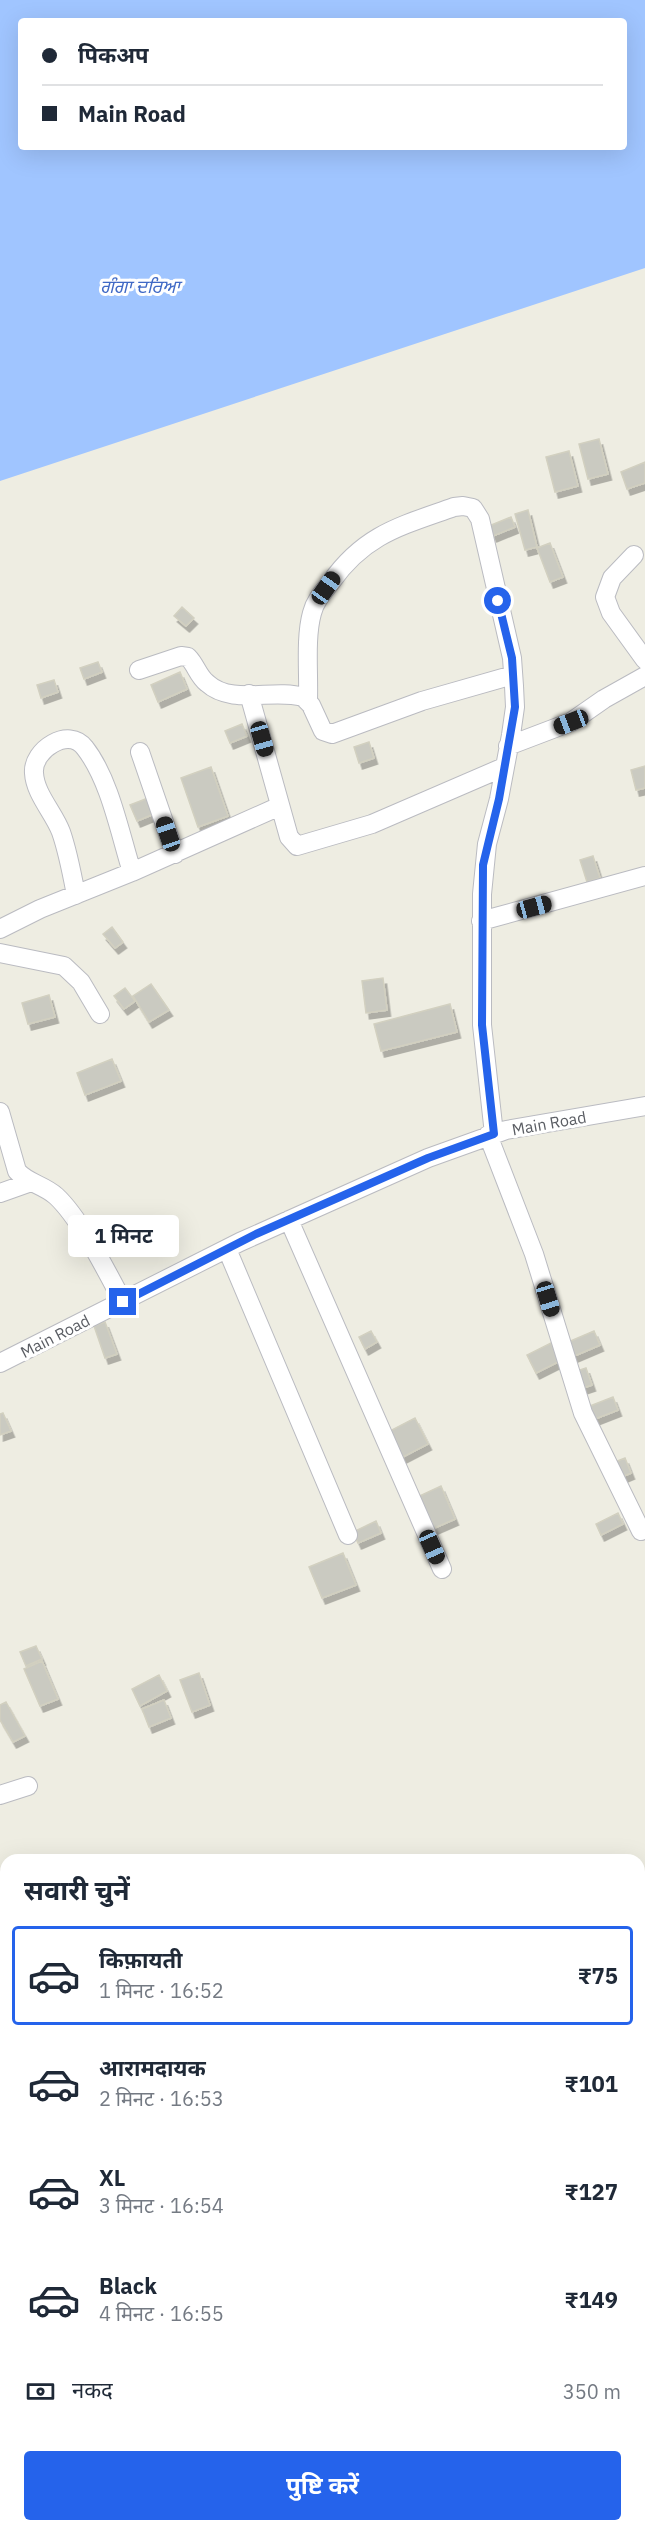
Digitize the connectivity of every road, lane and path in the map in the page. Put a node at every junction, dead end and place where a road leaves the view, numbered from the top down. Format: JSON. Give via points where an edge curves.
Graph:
{"nodes":[{"id":1,"x":634,"y":555,"type":"dead end"},
{"id":2,"x":645,"y":660,"type":"edge"},
{"id":3,"x":139,"y":670,"type":"dead end"},
{"id":4,"x":513,"y":675,"type":"junction"},
{"id":5,"x":645,"y":676,"type":"edge"},
{"id":6,"x":249,"y":694,"type":"junction"},
{"id":7,"x":308,"y":700,"type":"junction"},
{"id":8,"x":508,"y":746,"type":"junction"},
{"id":9,"x":140,"y":752,"type":"dead end"},
{"id":10,"x":504,"y":767,"type":"junction"},
{"id":11,"x":280,"y":806,"type":"junction"},
{"id":12,"x":175,"y":854,"type":"junction"},
{"id":13,"x":132,"y":873,"type":"junction"},
{"id":14,"x":645,"y":876,"type":"edge"},
{"id":15,"x":76,"y":895,"type":"junction"},
{"id":16,"x":481,"y":921,"type":"junction"},
{"id":17,"x":0,"y":929,"type":"edge"},
{"id":18,"x":0,"y":953,"type":"edge"},
{"id":19,"x":100,"y":1014,"type":"dead end"},
{"id":20,"x":645,"y":1106,"type":"edge"},
{"id":21,"x":0,"y":1112,"type":"edge"},
{"id":22,"x":491,"y":1134,"type":"junction"},
{"id":23,"x":31,"y":1182,"type":"junction"},
{"id":24,"x":0,"y":1194,"type":"edge"},
{"id":25,"x":289,"y":1220,"type":"junction"},
{"id":26,"x":227,"y":1248,"type":"junction"},
{"id":27,"x":123,"y":1302,"type":"junction"},
{"id":28,"x":0,"y":1363,"type":"edge"},
{"id":29,"x":641,"y":1532,"type":"dead end"},
{"id":30,"x":348,"y":1535,"type":"dead end"},
{"id":31,"x":442,"y":1569,"type":"dead end"},
{"id":32,"x":28,"y":1786,"type":"dead end"},
{"id":33,"x":0,"y":1795,"type":"edge"}],
"edges":[{"from":1,"to":2,"type":"street","via":[[612,578],[605,597],[611,613]]},
{"from":3,"to":6,"type":"street","via":[[184,655],[214,689]]},
{"from":4,"to":7,"type":"street","via":[[422,701],[332,734],[323,731]]},
{"from":4,"to":7,"type":"street","via":[[480,519],[473,508],[463,506],[389,530],[342,566],[311,614]]},
{"from":4,"to":8,"type":"street","via":[[515,707]]},
{"from":5,"to":8,"type":"street","via":[[571,722]]},
{"from":6,"to":7,"type":"street","via":[[293,695]]},
{"from":6,"to":11,"type":"street"},
{"from":8,"to":10,"type":"street"},
{"from":9,"to":12,"type":"street"},
{"from":10,"to":11,"type":"street","via":[[372,824],[302,846],[291,841]]},
{"from":10,"to":16,"type":"street","via":[[483,865]]},
{"from":11,"to":12,"type":"street"},
{"from":12,"to":13,"type":"street"},
{"from":13,"to":15,"type":"street"},
{"from":13,"to":15,"type":"street","via":[[112,805],[89,754],[74,739],[52,745],[38,755],[34,775],[60,831]]},
{"from":14,"to":16,"type":"street"},
{"from":15,"to":17,"type":"street"},
{"from":16,"to":22,"type":"street","via":[[482,1025]]},
{"from":18,"to":19,"type":"street","via":[[64,966],[81,981]]},
{"from":20,"to":22,"type":"street","name":"Main Road"},
{"from":21,"to":23,"type":"street","via":[[17,1171]]},
{"from":22,"to":25,"type":"street","name":"Main Road"},
{"from":22,"to":29,"type":"street","via":[[534,1254],[583,1413]]},
{"from":23,"to":24,"type":"street"},
{"from":23,"to":27,"type":"street","via":[[47,1189],[65,1205]]},
{"from":25,"to":26,"type":"street","name":"Main Road"},
{"from":25,"to":31,"type":"street"},
{"from":26,"to":27,"type":"street","name":"Main Road"},
{"from":26,"to":30,"type":"street"},
{"from":27,"to":28,"type":"street","name":"Main Road"},
{"from":32,"to":33,"type":"street"}]}
